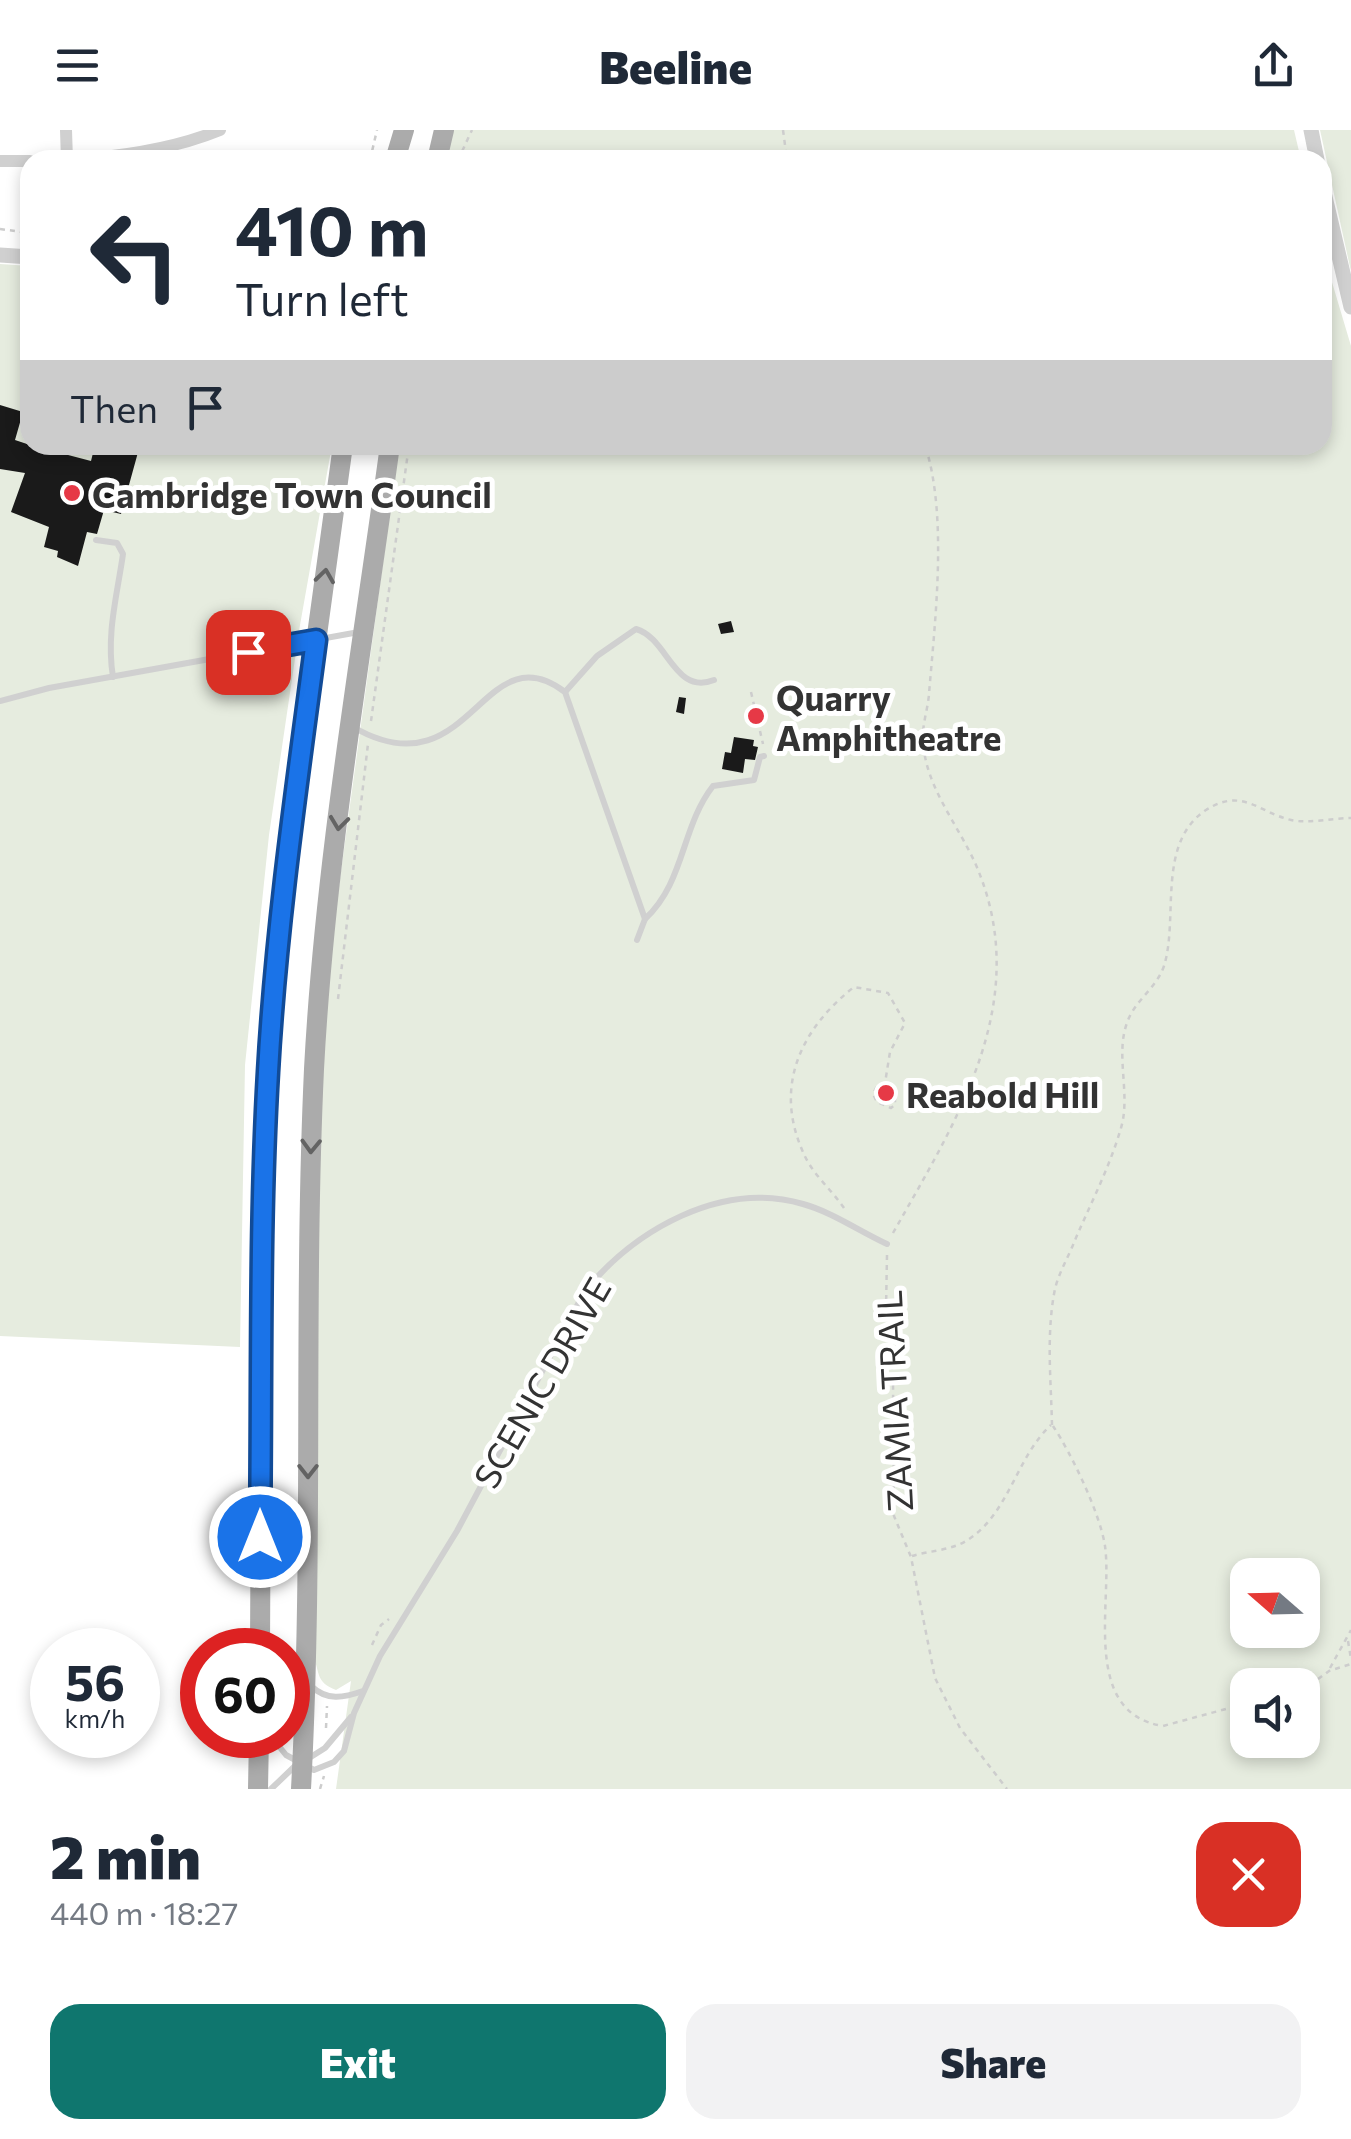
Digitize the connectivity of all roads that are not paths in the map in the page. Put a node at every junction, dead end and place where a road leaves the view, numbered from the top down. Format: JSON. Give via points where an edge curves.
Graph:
{"nodes":[{"id":1,"x":220,"y":130,"type":"edge"},
{"id":2,"x":133,"y":150,"type":"edge"},
{"id":3,"x":1332,"y":226,"type":"edge"},
{"id":4,"x":1351,"y":307,"type":"edge"},
{"id":5,"x":343,"y":455,"type":"edge"},
{"id":6,"x":389,"y":455,"type":"edge"},
{"id":7,"x":96,"y":540,"type":"dead end"},
{"id":8,"x":365,"y":631,"type":"junction"},
{"id":9,"x":316,"y":640,"type":"junction"},
{"id":10,"x":113,"y":677,"type":"junction"},
{"id":11,"x":714,"y":680,"type":"dead end"},
{"id":12,"x":564,"y":692,"type":"junction"},
{"id":13,"x":0,"y":700,"type":"edge"},
{"id":14,"x":360,"y":731,"type":"junction"},
{"id":15,"x":764,"y":756,"type":"road end"},
{"id":16,"x":645,"y":919,"type":"junction"},
{"id":17,"x":637,"y":940,"type":"dead end"},
{"id":18,"x":887,"y":1244,"type":"road end"},
{"id":19,"x":260,"y":1628,"type":"edge"},
{"id":20,"x":307,"y":1628,"type":"edge"},
{"id":21,"x":310,"y":1684,"type":"edge"},
{"id":22,"x":363,"y":1691,"type":"junction"},
{"id":23,"x":354,"y":1713,"type":"junction"},
{"id":24,"x":259,"y":1758,"type":"edge"},
{"id":25,"x":293,"y":1758,"type":"edge"},
{"id":26,"x":302,"y":1758,"type":"edge"},
{"id":27,"x":302,"y":1762,"type":"junction"},
{"id":28,"x":258,"y":1789,"type":"edge"},
{"id":29,"x":271,"y":1789,"type":"edge"},
{"id":30,"x":300,"y":1789,"type":"edge"}],
"edges":[{"from":1,"to":2,"type":"street"},
{"from":3,"to":4,"type":"street"},
{"from":9,"to":5,"type":"main road","one_way":true},
{"from":6,"to":8,"type":"main road"},
{"from":7,"to":10,"type":"lane","via":[[117,543],[123,554],[109,650]]},
{"from":8,"to":9,"type":"lane"},
{"from":8,"to":14,"type":"main road"},
{"from":9,"to":10,"type":"lane"},
{"from":9,"to":19,"type":"main road","via":[[281,909],[268,1072]]},
{"from":10,"to":13,"type":"lane"},
{"from":11,"to":12,"type":"lane","via":[[694,684],[654,639],[636,630],[597,656]]},
{"from":12,"to":14,"type":"lane","via":[[550,681],[516,678],[429,742],[402,744]]},
{"from":12,"to":16,"type":"lane"},
{"from":14,"to":20,"type":"main road","one_way":true,"via":[[325,930],[314,1084]]},
{"from":15,"to":16,"type":"lane","via":[[754,780],[713,786],[701,802],[674,880]]},
{"from":16,"to":17,"type":"lane"},
{"from":18,"to":22,"type":"lane","name":"SCENIC DRIVE","via":[[800,1203],[748,1200],[680,1216],[631,1244],[585,1291]]},
{"from":21,"to":22,"type":"lane","via":[[341,1698]]},
{"from":22,"to":23,"type":"lane","name":"SCENIC DRIVE"},
{"from":23,"to":27,"type":"lane","name":"SCENIC DRIVE","via":[[325,1748]]},
{"from":23,"to":27,"type":"lane","name":"SCENIC DRIVE","via":[[344,1751],[334,1762],[314,1770]]},
{"from":24,"to":28,"type":"main road"},
{"from":25,"to":27,"type":"lane"},
{"from":26,"to":27,"type":"main road"},
{"from":27,"to":29,"type":"lane","name":"SCENIC DRIVE"},
{"from":27,"to":30,"type":"main road"}]}
